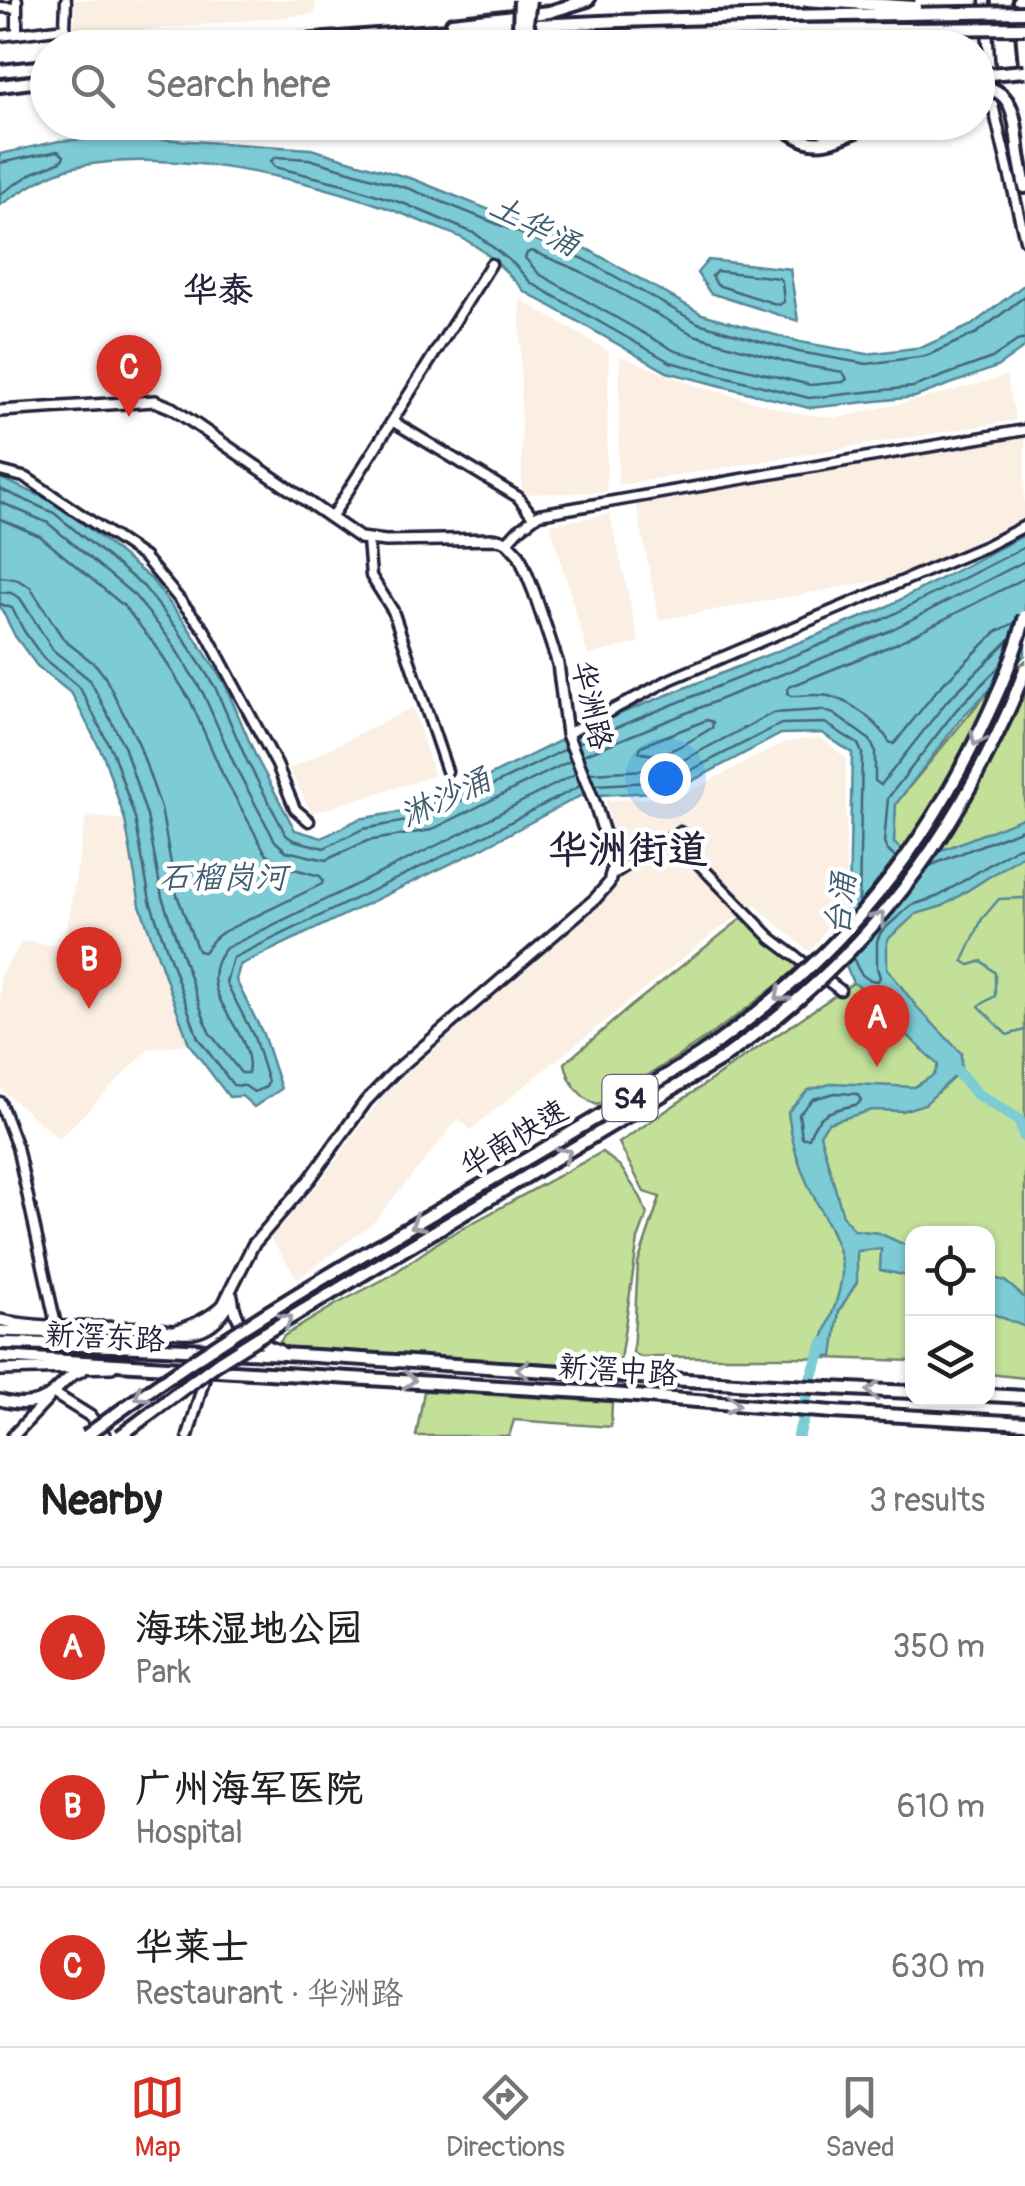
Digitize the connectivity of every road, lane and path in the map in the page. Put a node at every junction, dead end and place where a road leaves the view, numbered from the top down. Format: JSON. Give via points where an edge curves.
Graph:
{"nodes":[{"id":1,"x":66,"y":0,"type":"edge"},
{"id":2,"x":520,"y":0,"type":"edge"},
{"id":3,"x":530,"y":0,"type":"edge"},
{"id":4,"x":588,"y":0,"type":"edge"},
{"id":5,"x":804,"y":0,"type":"edge"},
{"id":6,"x":985,"y":0,"type":"edge"},
{"id":7,"x":1018,"y":0,"type":"edge"},
{"id":8,"x":17,"y":4,"type":"edge"},
{"id":9,"x":0,"y":7,"type":"edge"},
{"id":10,"x":996,"y":12,"type":"junction"},
{"id":11,"x":1025,"y":12,"type":"edge"},
{"id":12,"x":50,"y":30,"type":"edge"},
{"id":13,"x":388,"y":30,"type":"edge"},
{"id":14,"x":464,"y":30,"type":"edge"},
{"id":15,"x":520,"y":30,"type":"edge"},
{"id":16,"x":530,"y":30,"type":"edge"},
{"id":17,"x":987,"y":30,"type":"edge"},
{"id":18,"x":1025,"y":31,"type":"edge"},
{"id":19,"x":30,"y":32,"type":"edge"},
{"id":20,"x":995,"y":32,"type":"edge"},
{"id":21,"x":17,"y":34,"type":"junction"},
{"id":22,"x":0,"y":36,"type":"edge"},
{"id":23,"x":30,"y":68,"type":"edge"},
{"id":24,"x":1025,"y":68,"type":"edge"},
{"id":25,"x":0,"y":72,"type":"edge"},
{"id":26,"x":995,"y":72,"type":"edge"},
{"id":27,"x":30,"y":82,"type":"edge"},
{"id":28,"x":0,"y":86,"type":"edge"},
{"id":29,"x":995,"y":90,"type":"edge"},
{"id":30,"x":995,"y":115,"type":"edge"},
{"id":31,"x":806,"y":140,"type":"edge"},
{"id":32,"x":831,"y":140,"type":"edge"},
{"id":33,"x":1025,"y":187,"type":"edge"},
{"id":34,"x":1025,"y":240,"type":"edge"},
{"id":35,"x":491,"y":264,"type":"dead end"},
{"id":36,"x":0,"y":412,"type":"edge"},
{"id":37,"x":392,"y":422,"type":"junction"},
{"id":38,"x":1025,"y":430,"type":"edge"},
{"id":39,"x":0,"y":472,"type":"edge"},
{"id":40,"x":331,"y":518,"type":"junction"},
{"id":41,"x":534,"y":518,"type":"junction"},
{"id":42,"x":1025,"y":526,"type":"edge"},
{"id":43,"x":368,"y":540,"type":"junction"},
{"id":44,"x":507,"y":542,"type":"junction"},
{"id":45,"x":1025,"y":616,"type":"edge"},
{"id":46,"x":1025,"y":669,"type":"edge"},
{"id":47,"x":567,"y":734,"type":"junction"},
{"id":48,"x":447,"y":771,"type":"dead end"},
{"id":49,"x":310,"y":821,"type":"dead end"},
{"id":50,"x":610,"y":876,"type":"junction"},
{"id":51,"x":840,"y":990,"type":"dead end"},
{"id":52,"x":0,"y":1102,"type":"edge"},
{"id":53,"x":234,"y":1283,"type":"junction"},
{"id":54,"x":0,"y":1320,"type":"edge"},
{"id":55,"x":56,"y":1325,"type":"junction"},
{"id":56,"x":176,"y":1331,"type":"junction"},
{"id":57,"x":0,"y":1332,"type":"edge"},
{"id":58,"x":68,"y":1334,"type":"joint"},
{"id":59,"x":164,"y":1334,"type":"joint"},
{"id":60,"x":0,"y":1343,"type":"edge"},
{"id":61,"x":112,"y":1346,"type":"junction"},
{"id":62,"x":0,"y":1356,"type":"edge"},
{"id":63,"x":305,"y":1356,"type":"junction"},
{"id":64,"x":151,"y":1364,"type":"junction"},
{"id":65,"x":207,"y":1368,"type":"junction"},
{"id":66,"x":89,"y":1369,"type":"junction"},
{"id":67,"x":0,"y":1370,"type":"edge"},
{"id":68,"x":28,"y":1370,"type":"junction"},
{"id":69,"x":905,"y":1392,"type":"edge"},
{"id":70,"x":53,"y":1393,"type":"junction"},
{"id":71,"x":995,"y":1395,"type":"edge"},
{"id":72,"x":1025,"y":1397,"type":"edge"},
{"id":73,"x":5,"y":1401,"type":"edge"},
{"id":74,"x":1025,"y":1422,"type":"edge"},
{"id":75,"x":16,"y":1433,"type":"edge"},
{"id":76,"x":86,"y":1436,"type":"edge"},
{"id":77,"x":106,"y":1436,"type":"edge"},
{"id":78,"x":120,"y":1436,"type":"edge"},
{"id":79,"x":188,"y":1436,"type":"edge"}],
"edges":[{"from":1,"to":12,"type":"street","via":[[66,28]]},
{"from":2,"to":15,"type":"highway","bridge":true},
{"from":3,"to":16,"type":"highway","bridge":true},
{"from":4,"to":13,"type":"highway","via":[[549,12]]},
{"from":5,"to":10,"type":"highway","bridge":true},
{"from":6,"to":17,"type":"street"},
{"from":7,"to":24,"type":"highway"},
{"from":8,"to":9,"type":"street"},
{"from":8,"to":21,"type":"street"},
{"from":10,"to":11,"type":"highway","bridge":true},
{"from":10,"to":14,"type":"highway","bridge":true},
{"from":18,"to":20,"type":"highway","bridge":true},
{"from":19,"to":21,"type":"street"},
{"from":21,"to":22,"type":"street"},
{"from":23,"to":25,"type":"highway"},
{"from":24,"to":26,"type":"highway","bridge":true},
{"from":27,"to":28,"type":"highway"},
{"from":29,"to":33,"type":"highway","bridge":true,"via":[[1010,104]]},
{"from":30,"to":34,"type":"street"},
{"from":31,"to":32,"type":"highway"},
{"from":35,"to":37,"type":"street"},
{"from":36,"to":40,"type":"main road","via":[[166,404]]},
{"from":37,"to":40,"type":"street"},
{"from":37,"to":41,"type":"street","via":[[518,497]]},
{"from":38,"to":41,"type":"street"},
{"from":39,"to":49,"type":"street","via":[[27,478],[144,558],[204,630],[296,809]]},
{"from":40,"to":43,"type":"main road"},
{"from":41,"to":44,"type":"street"},
{"from":42,"to":47,"type":"street","via":[[672,679]]},
{"from":43,"to":44,"type":"main road"},
{"from":43,"to":48,"type":"street","via":[[371,576],[393,612]]},
{"from":44,"to":47,"type":"main road","name":"华洲路","via":[[522,560],[558,664]]},
{"from":45,"to":76,"type":"highway","name":"华南快速","number":"S4","one_way":true,"bridge":true,"via":[[996,700],[936,815],[864,912],[789,988],[701,1054],[222,1340]]},
{"from":78,"to":46,"type":"highway","name":"华南快速","number":"S4","one_way":true,"bridge":true,"via":[[232,1354],[708,1068],[792,1007],[844,958],[921,866],[965,797]]},
{"from":47,"to":50,"type":"main road","name":"华洲路","via":[[611,855]]},
{"from":50,"to":51,"type":"street","via":[[680,832],[696,861],[771,938]]},
{"from":50,"to":53,"type":"main road","via":[[596,899],[366,1101],[253,1246]]},
{"from":52,"to":55,"type":"street","via":[[17,1147]]},
{"from":53,"to":56,"type":"main road","via":[[216,1312]]},
{"from":53,"to":63,"type":"main road","via":[[234,1308],[250,1336]]},
{"from":54,"to":55,"type":"main road"},
{"from":55,"to":56,"type":"main road"},
{"from":56,"to":59,"type":"main road"},
{"from":57,"to":58,"type":"main road"},
{"from":58,"to":61,"type":"highway"},
{"from":59,"to":61,"type":"highway"},
{"from":60,"to":61,"type":"highway","name":"新滘东路"},
{"from":61,"to":63,"type":"highway","name":"新滘中路"},
{"from":62,"to":64,"type":"highway","name":"新滘东路"},
{"from":69,"to":63,"type":"highway","name":"新滘中路","one_way":true},
{"from":64,"to":65,"type":"highway","name":"新滘东路"},
{"from":64,"to":66,"type":"main road"},
{"from":65,"to":74,"type":"highway","name":"新滘中路","one_way":true,"bridge":true},
{"from":65,"to":79,"type":"street"},
{"from":66,"to":68,"type":"main road"},
{"from":66,"to":70,"type":"main road","via":[[66,1378]]},
{"from":67,"to":68,"type":"main road"},
{"from":68,"to":70,"type":"main road","via":[[48,1376]]},
{"from":70,"to":73,"type":"main road","via":[[32,1403]]},
{"from":70,"to":75,"type":"main road"},
{"from":70,"to":77,"type":"main road","via":[[90,1416]]},
{"from":71,"to":72,"type":"highway"},
{"from":73,"to":75,"type":"main road","via":[[20,1416]]}]}
